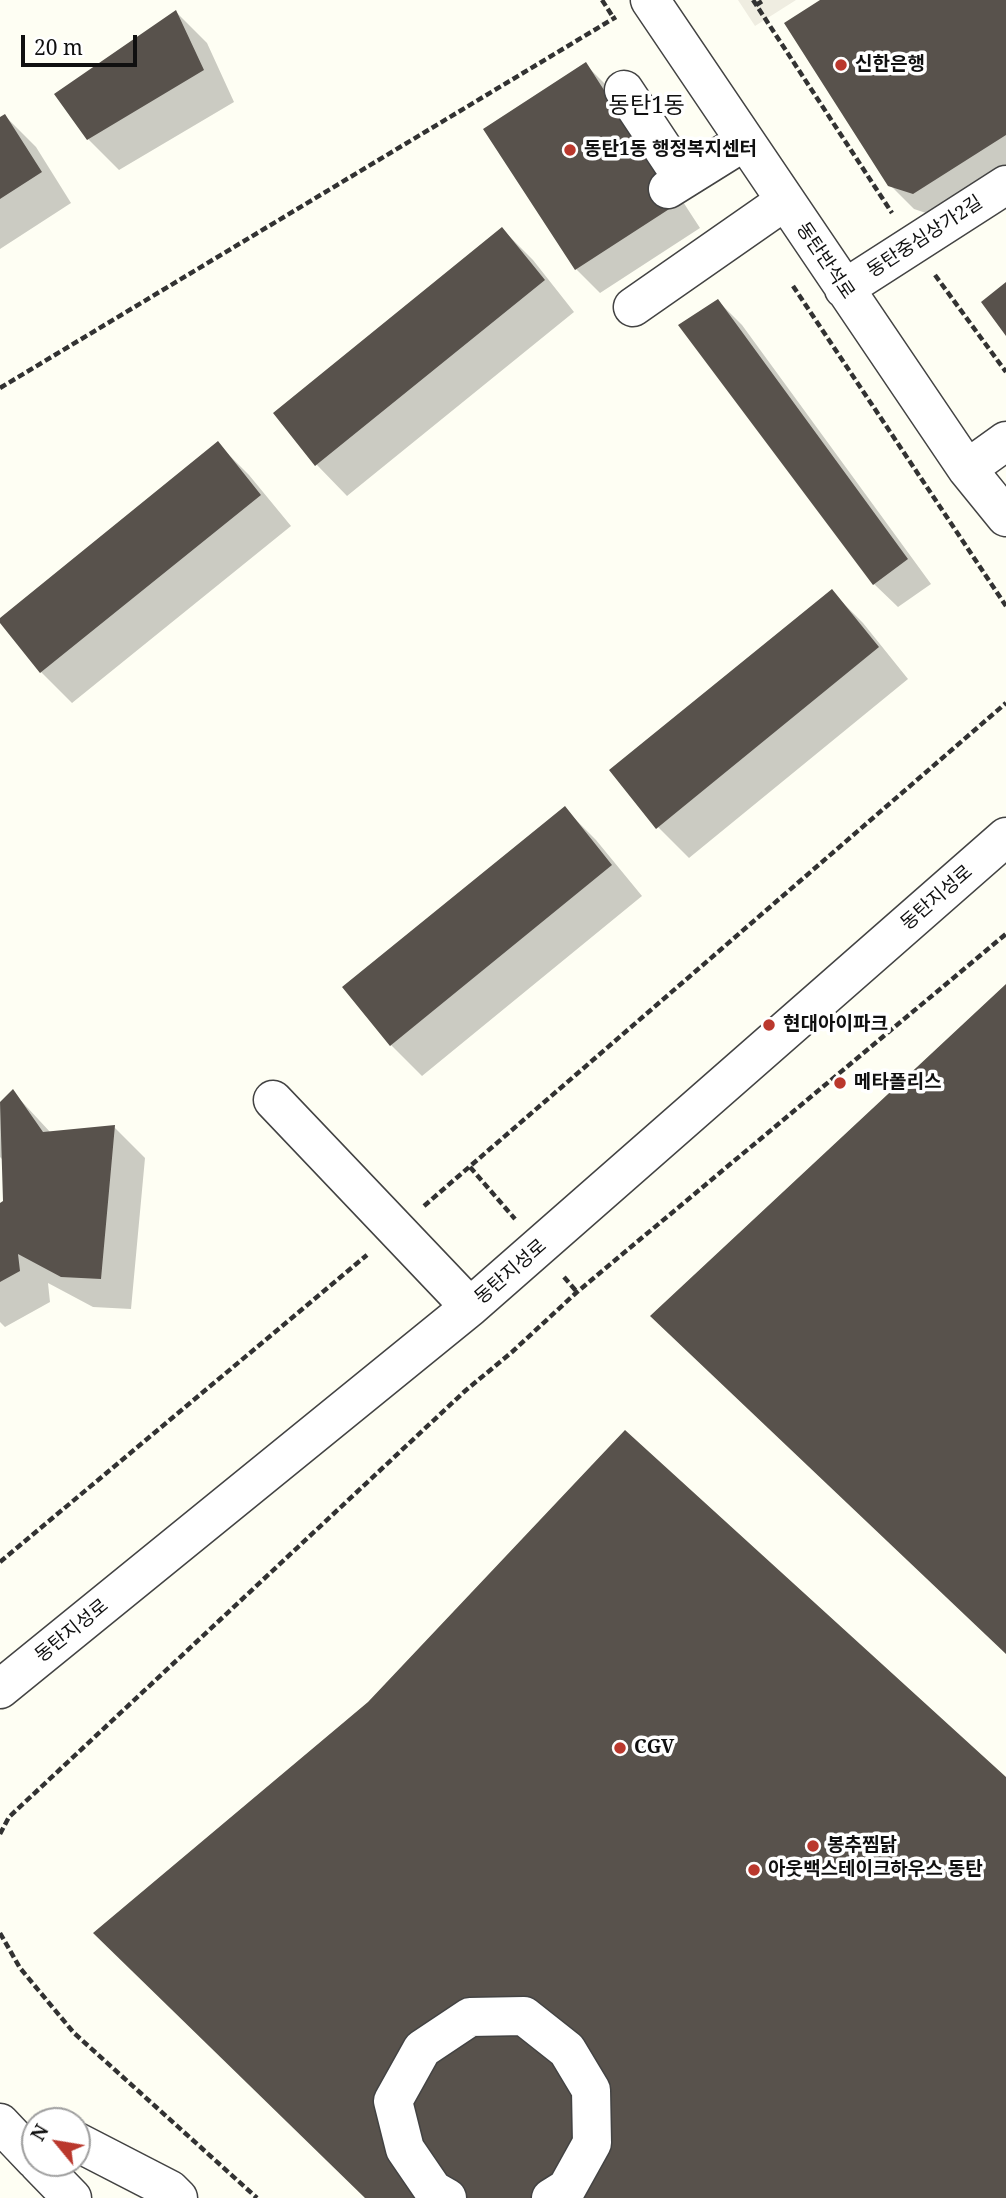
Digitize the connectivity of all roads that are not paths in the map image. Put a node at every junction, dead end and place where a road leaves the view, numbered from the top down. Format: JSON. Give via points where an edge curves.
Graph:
{"nodes":[{"id":1,"x":637,"y":6,"type":"edge"},
{"id":2,"x":624,"y":90,"type":"dead end"},
{"id":3,"x":745,"y":141,"type":"junction"},
{"id":4,"x":1006,"y":185,"type":"edge"},
{"id":5,"x":785,"y":201,"type":"junction"},
{"id":6,"x":844,"y":289,"type":"junction"},
{"id":7,"x":633,"y":307,"type":"dead end"},
{"id":8,"x":1006,"y":441,"type":"edge"},
{"id":9,"x":967,"y":469,"type":"junction"},
{"id":10,"x":1006,"y":517,"type":"edge"},
{"id":11,"x":1006,"y":837,"type":"edge"},
{"id":12,"x":273,"y":1100,"type":"dead end"},
{"id":13,"x":470,"y":1307,"type":"junction"},
{"id":14,"x":0,"y":1689,"type":"edge"},
{"id":15,"x":0,"y":2103,"type":"edge"},
{"id":16,"x":21,"y":2114,"type":"edge"},
{"id":17,"x":0,"y":2123,"type":"edge"},
{"id":18,"x":21,"y":2145,"type":"edge"},
{"id":19,"x":91,"y":2149,"type":"edge"},
{"id":20,"x":52,"y":2177,"type":"edge"},
{"id":21,"x":435,"y":2195,"type":"edge"},
{"id":22,"x":72,"y":2198,"type":"edge"},
{"id":23,"x":178,"y":2198,"type":"edge"},
{"id":24,"x":551,"y":2198,"type":"edge"}],
"edges":[{"from":1,"to":3,"type":"street","name":"동탄반석로"},
{"from":2,"to":3,"type":"street","via":[[676,184]]},
{"from":3,"to":5,"type":"street","name":"동탄반석로"},
{"from":4,"to":6,"type":"street","name":"동탄중심상가2길"},
{"from":5,"to":6,"type":"street","name":"동탄반석로"},
{"from":5,"to":7,"type":"street"},
{"from":6,"to":9,"type":"street","name":"동탄반석로"},
{"from":8,"to":9,"type":"street"},
{"from":9,"to":10,"type":"street","name":"동탄반석로"},
{"from":11,"to":13,"type":"street","name":"동탄지성로"},
{"from":12,"to":13,"type":"street"},
{"from":13,"to":14,"type":"street","name":"동탄지성로"},
{"from":15,"to":16,"type":"street"},
{"from":17,"to":18,"type":"street"},
{"from":19,"to":23,"type":"street"},
{"from":20,"to":22,"type":"street"},
{"from":21,"to":24,"type":"street","via":[[405,2149],[393,2101],[422,2049],[470,2017],[524,2016],[576,2042],[591,2090],[592,2143],[567,2188]]}]}
